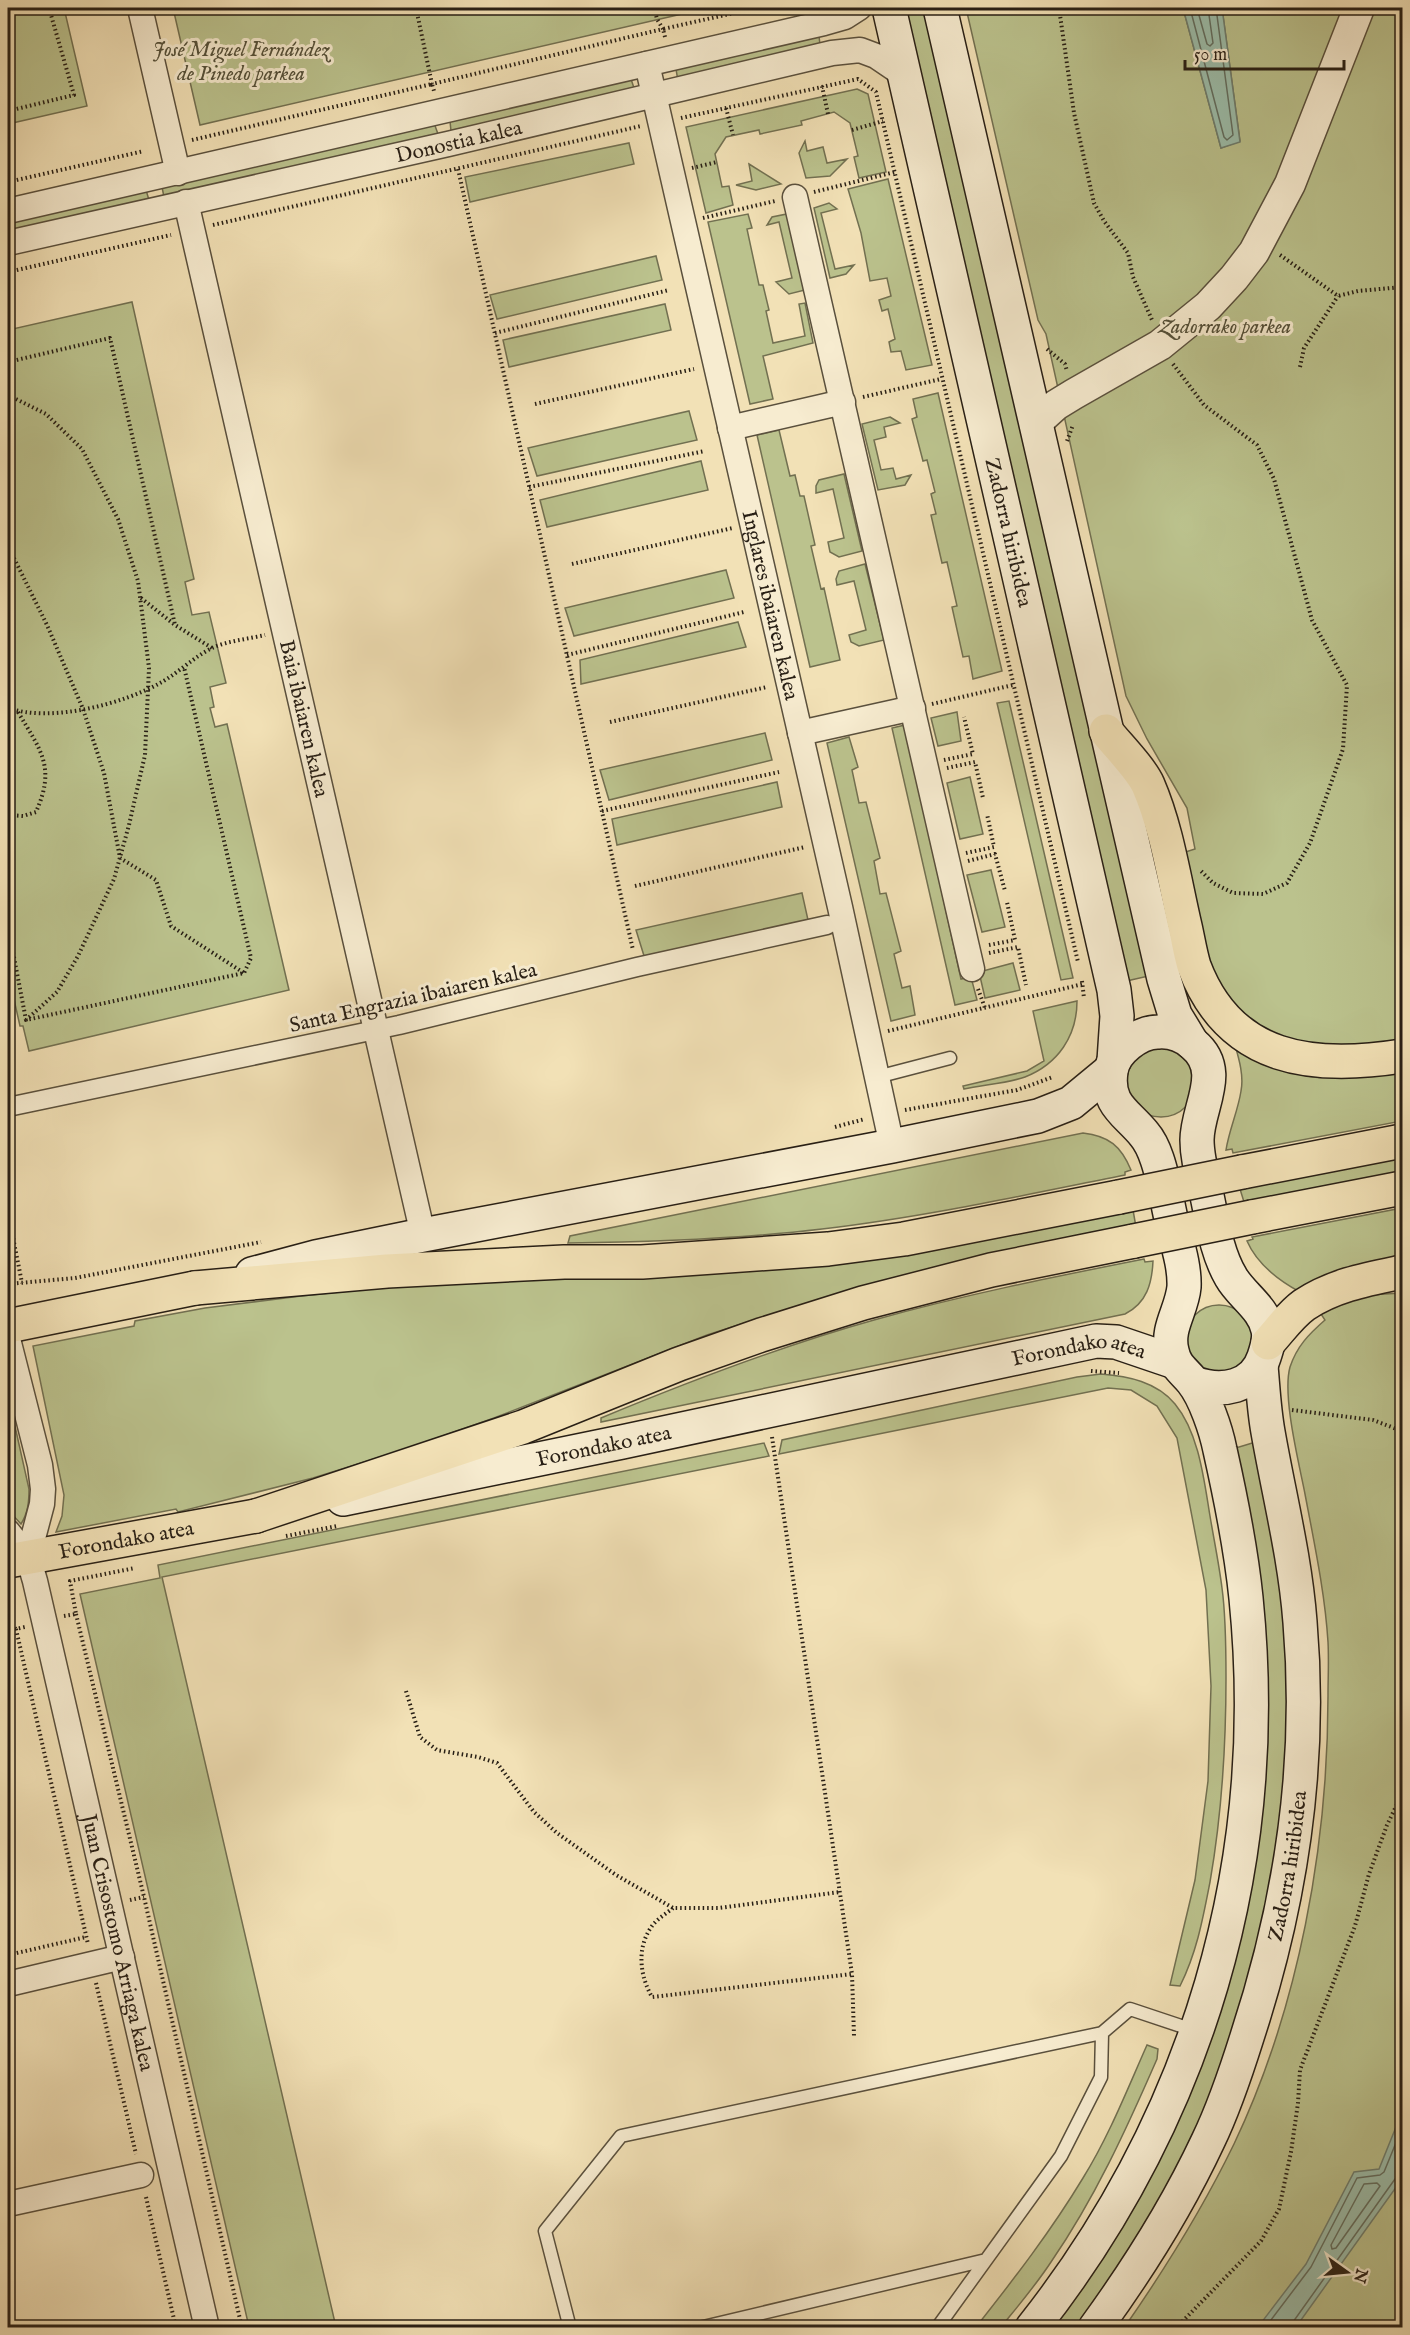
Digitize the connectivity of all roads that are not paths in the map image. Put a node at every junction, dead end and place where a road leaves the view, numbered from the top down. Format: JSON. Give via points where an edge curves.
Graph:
{"nodes":[{"id":1,"x":140,"y":8,"type":"edge"},
{"id":2,"x":859,"y":8,"type":"edge"},
{"id":3,"x":889,"y":8,"type":"edge"},
{"id":4,"x":940,"y":8,"type":"edge"},
{"id":5,"x":1359,"y":8,"type":"edge"},
{"id":6,"x":647,"y":64,"type":"junction"},
{"id":7,"x":904,"y":75,"type":"junction"},
{"id":8,"x":653,"y":96,"type":"junction"},
{"id":9,"x":178,"y":173,"type":"junction"},
{"id":10,"x":795,"y":196,"type":"dead end"},
{"id":11,"x":186,"y":202,"type":"junction"},
{"id":12,"x":8,"y":211,"type":"edge"},
{"id":13,"x":8,"y":243,"type":"edge"},
{"id":14,"x":843,"y":402,"type":"junction"},
{"id":15,"x":1035,"y":424,"type":"junction"},
{"id":16,"x":730,"y":428,"type":"junction"},
{"id":17,"x":913,"y":708,"type":"junction"},
{"id":18,"x":1106,"y":731,"type":"junction"},
{"id":19,"x":800,"y":733,"type":"junction"},
{"id":20,"x":827,"y":925,"type":"dead end"},
{"id":21,"x":969,"y":959,"type":"road end"},
{"id":22,"x":376,"y":1029,"type":"junction"},
{"id":23,"x":1192,"y":1043,"type":"junction"},
{"id":24,"x":1402,"y":1056,"type":"edge"},
{"id":25,"x":950,"y":1058,"type":"dead end"},
{"id":26,"x":1113,"y":1066,"type":"junction"},
{"id":27,"x":877,"y":1077,"type":"junction"},
{"id":28,"x":8,"y":1107,"type":"edge"},
{"id":29,"x":1402,"y":1141,"type":"edge"},
{"id":30,"x":892,"y":1146,"type":"junction"},
{"id":31,"x":1402,"y":1188,"type":"edge"},
{"id":32,"x":423,"y":1235,"type":"junction"},
{"id":33,"x":1402,"y":1272,"type":"edge"},
{"id":34,"x":195,"y":1288,"type":"junction"},
{"id":35,"x":8,"y":1326,"type":"edge"},
{"id":36,"x":8,"y":1339,"type":"edge"},
{"id":37,"x":1265,"y":1354,"type":"junction"},
{"id":38,"x":1185,"y":1372,"type":"junction"},
{"id":39,"x":256,"y":1516,"type":"junction"},
{"id":40,"x":14,"y":1550,"type":"edge"},
{"id":41,"x":122,"y":1958,"type":"junction"},
{"id":42,"x":8,"y":1984,"type":"edge"},
{"id":43,"x":1197,"y":2031,"type":"junction"},
{"id":44,"x":1102,"y":2033,"type":"junction"},
{"id":45,"x":141,"y":2175,"type":"dead end"},
{"id":46,"x":8,"y":2204,"type":"edge"},
{"id":47,"x":986,"y":2260,"type":"junction"},
{"id":48,"x":207,"y":2328,"type":"edge"},
{"id":49,"x":570,"y":2328,"type":"edge"},
{"id":50,"x":699,"y":2328,"type":"edge"},
{"id":51,"x":937,"y":2328,"type":"edge"},
{"id":52,"x":1032,"y":2328,"type":"edge"},
{"id":53,"x":1095,"y":2328,"type":"edge"}],
"edges":[{"from":1,"to":9,"type":"street"},
{"from":2,"to":6,"type":"street","name":"Donostia kalea","via":[[824,23]]},
{"from":3,"to":7,"type":"main road","name":"Zadorra hiribidea"},
{"from":4,"to":15,"type":"main road"},
{"from":5,"to":15,"type":"street","via":[[1290,184],[1260,241],[1228,285],[1160,345],[1056,405]]},
{"from":6,"to":8,"type":"street","name":"Inglares ibaiaren kalea"},
{"from":6,"to":9,"type":"street","name":"Donostia kalea"},
{"from":7,"to":8,"type":"street","name":"Donostia kalea","via":[[860,50],[832,52]]},
{"from":7,"to":26,"type":"main road","name":"Zadorra hiribidea","via":[[1114,990]]},
{"from":8,"to":11,"type":"street","name":"Donostia kalea"},
{"from":8,"to":16,"type":"street","name":"Inglares ibaiaren kalea"},
{"from":9,"to":12,"type":"street","name":"Donostia kalea"},
{"from":10,"to":14,"type":"street"},
{"from":11,"to":13,"type":"street","name":"Donostia kalea"},
{"from":11,"to":22,"type":"street","name":"Baia ibaiaren kalea"},
{"from":14,"to":16,"type":"street"},
{"from":14,"to":17,"type":"street"},
{"from":15,"to":18,"type":"main road"},
{"from":16,"to":19,"type":"street","name":"Inglares ibaiaren kalea"},
{"from":17,"to":19,"type":"street"},
{"from":17,"to":21,"type":"street"},
{"from":18,"to":23,"type":"main road","via":[[1171,1006]]},
{"from":18,"to":24,"type":"main road","via":[[1147,783],[1163,828],[1194,965],[1219,1011],[1256,1042],[1296,1059],[1355,1063]]},
{"from":19,"to":27,"type":"street","name":"Inglares ibaiaren kalea"},
{"from":20,"to":22,"type":"street","name":"Santa Engrazia ibaiaren kalea"},
{"from":22,"to":28,"type":"street","name":"Santa Engrazia ibaiaren kalea"},
{"from":22,"to":32,"type":"street","name":"Baia ibaiaren kalea"},
{"from":23,"to":26,"type":"main road","via":[[1176,1034],[1148,1033],[1126,1046]]},
{"from":23,"to":37,"type":"main road","name":"Zadorra hiribidea","via":[[1207,1063],[1210,1079],[1197,1141],[1218,1244],[1229,1274],[1264,1317],[1268,1330]]},
{"from":25,"to":27,"type":"lane"},
{"from":26,"to":30,"type":"main road","via":[[1071,1103],[1038,1116]]},
{"from":26,"to":38,"type":"main road","name":"Zadorra hiribidea","via":[[1111,1089],[1117,1106],[1144,1133],[1159,1166],[1184,1287],[1170,1336]]},
{"from":27,"to":30,"type":"street","name":"Inglares ibaiaren kalea"},
{"from":29,"to":34,"type":"main road","bridge":true,"via":[[915,1237],[828,1249],[642,1262],[398,1271]]},
{"from":30,"to":32,"type":"main road"},
{"from":31,"to":39,"type":"main road","bridge":true,"via":[[908,1290],[772,1331],[523,1427]]},
{"from":32,"to":34,"type":"main road"},
{"from":33,"to":37,"type":"main road","via":[[1354,1281],[1304,1306]]},
{"from":34,"to":35,"type":"main road"},
{"from":36,"to":40,"type":"street","name":"Forondako atea","via":[[43,1489],[42,1504]]},
{"from":37,"to":38,"type":"main road","name":"Forondako atea","via":[[1251,1378],[1232,1387],[1207,1388]]},
{"from":37,"to":53,"type":"main road","name":"Zadorra hiribidea","via":[[1268,1430],[1290,1538],[1300,1621],[1304,1711],[1299,1796],[1287,1882],[1266,1979],[1209,2140],[1131,2278]]},
{"from":38,"to":39,"type":"main road","name":"Forondako atea","via":[[1116,1342],[1096,1341]]},
{"from":38,"to":43,"type":"main road","via":[[1219,1443],[1246,1597],[1252,1688],[1249,1790],[1233,1899]]},
{"from":39,"to":40,"type":"main road","name":"Forondako atea"},
{"from":40,"to":41,"type":"street","name":"Juan Crisostomo Arriaga kalea"},
{"from":41,"to":42,"type":"street"},
{"from":41,"to":48,"type":"street","name":"Juan Crisostomo Arriaga kalea"},
{"from":43,"to":44,"type":"lane","via":[[1130,2009]]},
{"from":43,"to":52,"type":"main road","via":[[1171,2101],[1132,2180],[1096,2240]]},
{"from":44,"to":47,"type":"lane","via":[[1101,2077],[1061,2156]]},
{"from":44,"to":49,"type":"lane","via":[[621,2136],[545,2231]]},
{"from":45,"to":46,"type":"street"},
{"from":47,"to":50,"type":"lane"},
{"from":47,"to":51,"type":"lane"}]}
